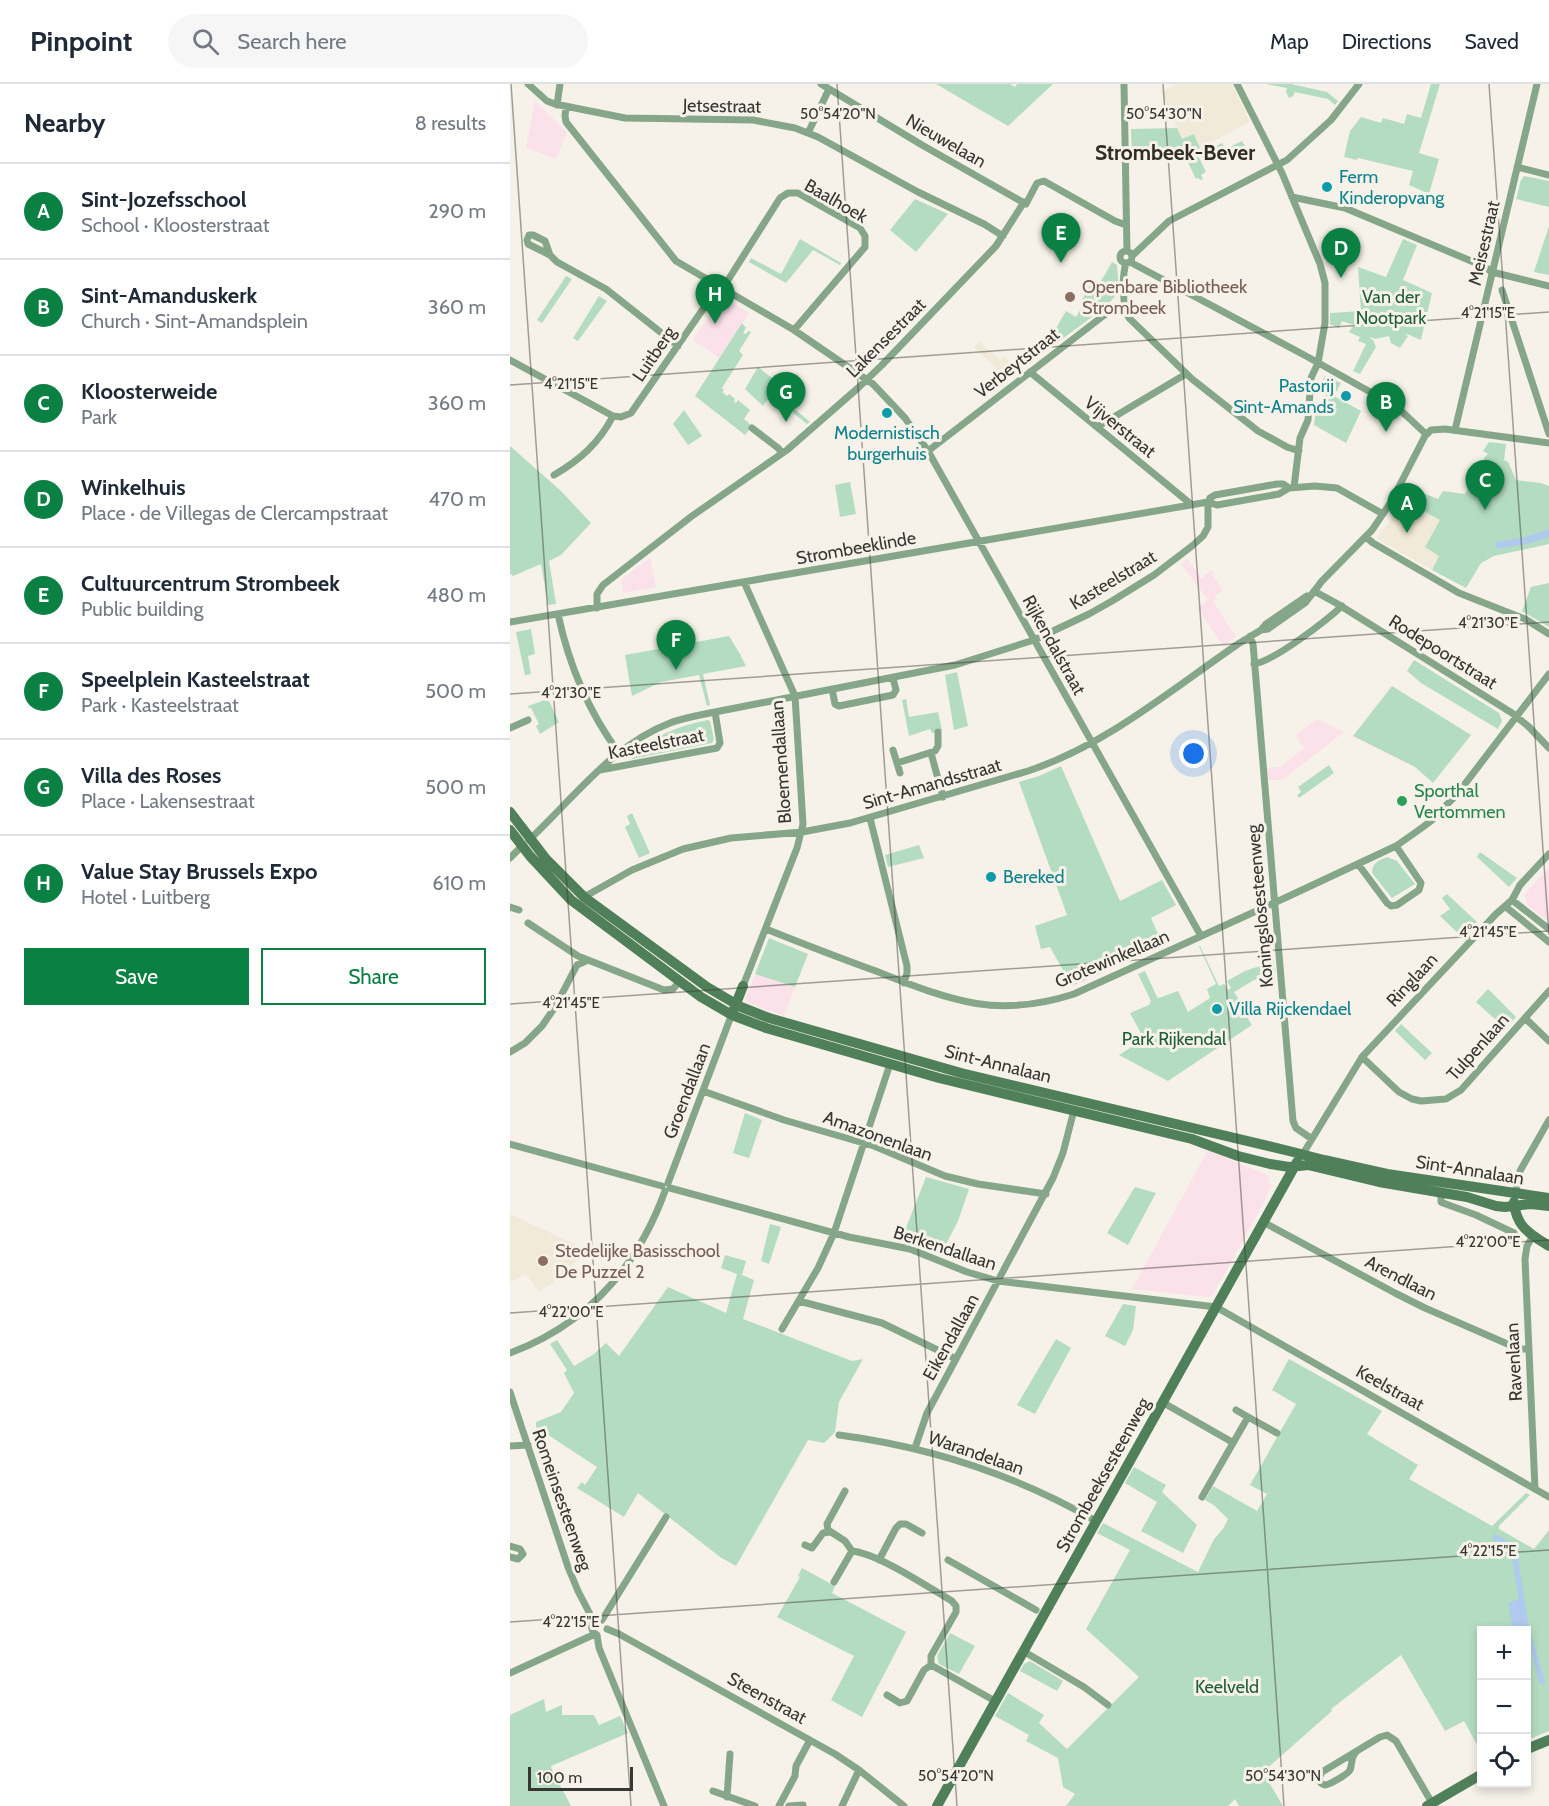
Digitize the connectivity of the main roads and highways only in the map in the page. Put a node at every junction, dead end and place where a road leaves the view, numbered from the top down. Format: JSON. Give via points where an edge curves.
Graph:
{"nodes":[{"id":1,"x":510,"y":812,"type":"edge"},
{"id":2,"x":510,"y":830,"type":"edge"},
{"id":3,"x":526,"y":843,"type":"junction"},
{"id":4,"x":743,"y":986,"type":"road end"},
{"id":5,"x":734,"y":1010,"type":"junction"},
{"id":6,"x":1299,"y":1160,"type":"junction"},
{"id":7,"x":1270,"y":1164,"type":"junction"},
{"id":8,"x":1283,"y":1187,"type":"junction"},
{"id":9,"x":1549,"y":1198,"type":"edge"},
{"id":10,"x":1515,"y":1201,"type":"junction"},
{"id":11,"x":1549,"y":1206,"type":"edge"},
{"id":12,"x":1549,"y":1246,"type":"edge"},
{"id":13,"x":1549,"y":1740,"type":"edge"},
{"id":14,"x":1531,"y":1747,"type":"edge"},
{"id":15,"x":1477,"y":1777,"type":"edge"},
{"id":16,"x":1429,"y":1804,"type":"edge"},
{"id":17,"x":937,"y":1806,"type":"edge"}],
"edges":[{"from":1,"to":3,"type":"main road","name":"Sint-Annalaan"},
{"from":2,"to":3,"type":"main road","name":"Sint-Annalaan"},
{"from":3,"to":5,"type":"main road","name":"Sint-Annalaan","via":[[584,897]]},
{"from":3,"to":5,"type":"main road","name":"Sint-Annalaan","via":[[564,893],[580,907],[701,997]]},
{"from":4,"to":5,"type":"main road","name":"Bloemendallaan"},
{"from":5,"to":6,"type":"main road","name":"Sint-Annalaan"},
{"from":5,"to":7,"type":"main road","name":"Sint-Annalaan","via":[[766,1028],[890,1064],[1192,1138]]},
{"from":6,"to":7,"type":"main road","name":"Sint-Annalaan","via":[[1289,1167]]},
{"from":6,"to":8,"type":"main road","name":"Strombeeksesteenweg"},
{"from":6,"to":10,"type":"main road","name":"Sint-Annalaan"},
{"from":6,"to":10,"type":"main road","name":"Sint-Annalaan","via":[[1379,1182],[1496,1206]]},
{"from":7,"to":8,"type":"main road"},
{"from":8,"to":17,"type":"main road","name":"Strombeeksesteenweg"},
{"from":9,"to":10,"type":"main road","name":"Sint-Annalaan"},
{"from":10,"to":11,"type":"main road","name":"Sint-Annalaan"},
{"from":10,"to":12,"type":"main road","via":[[1522,1225]]},
{"from":13,"to":14,"type":"main road"},
{"from":15,"to":16,"type":"main road"}]}
